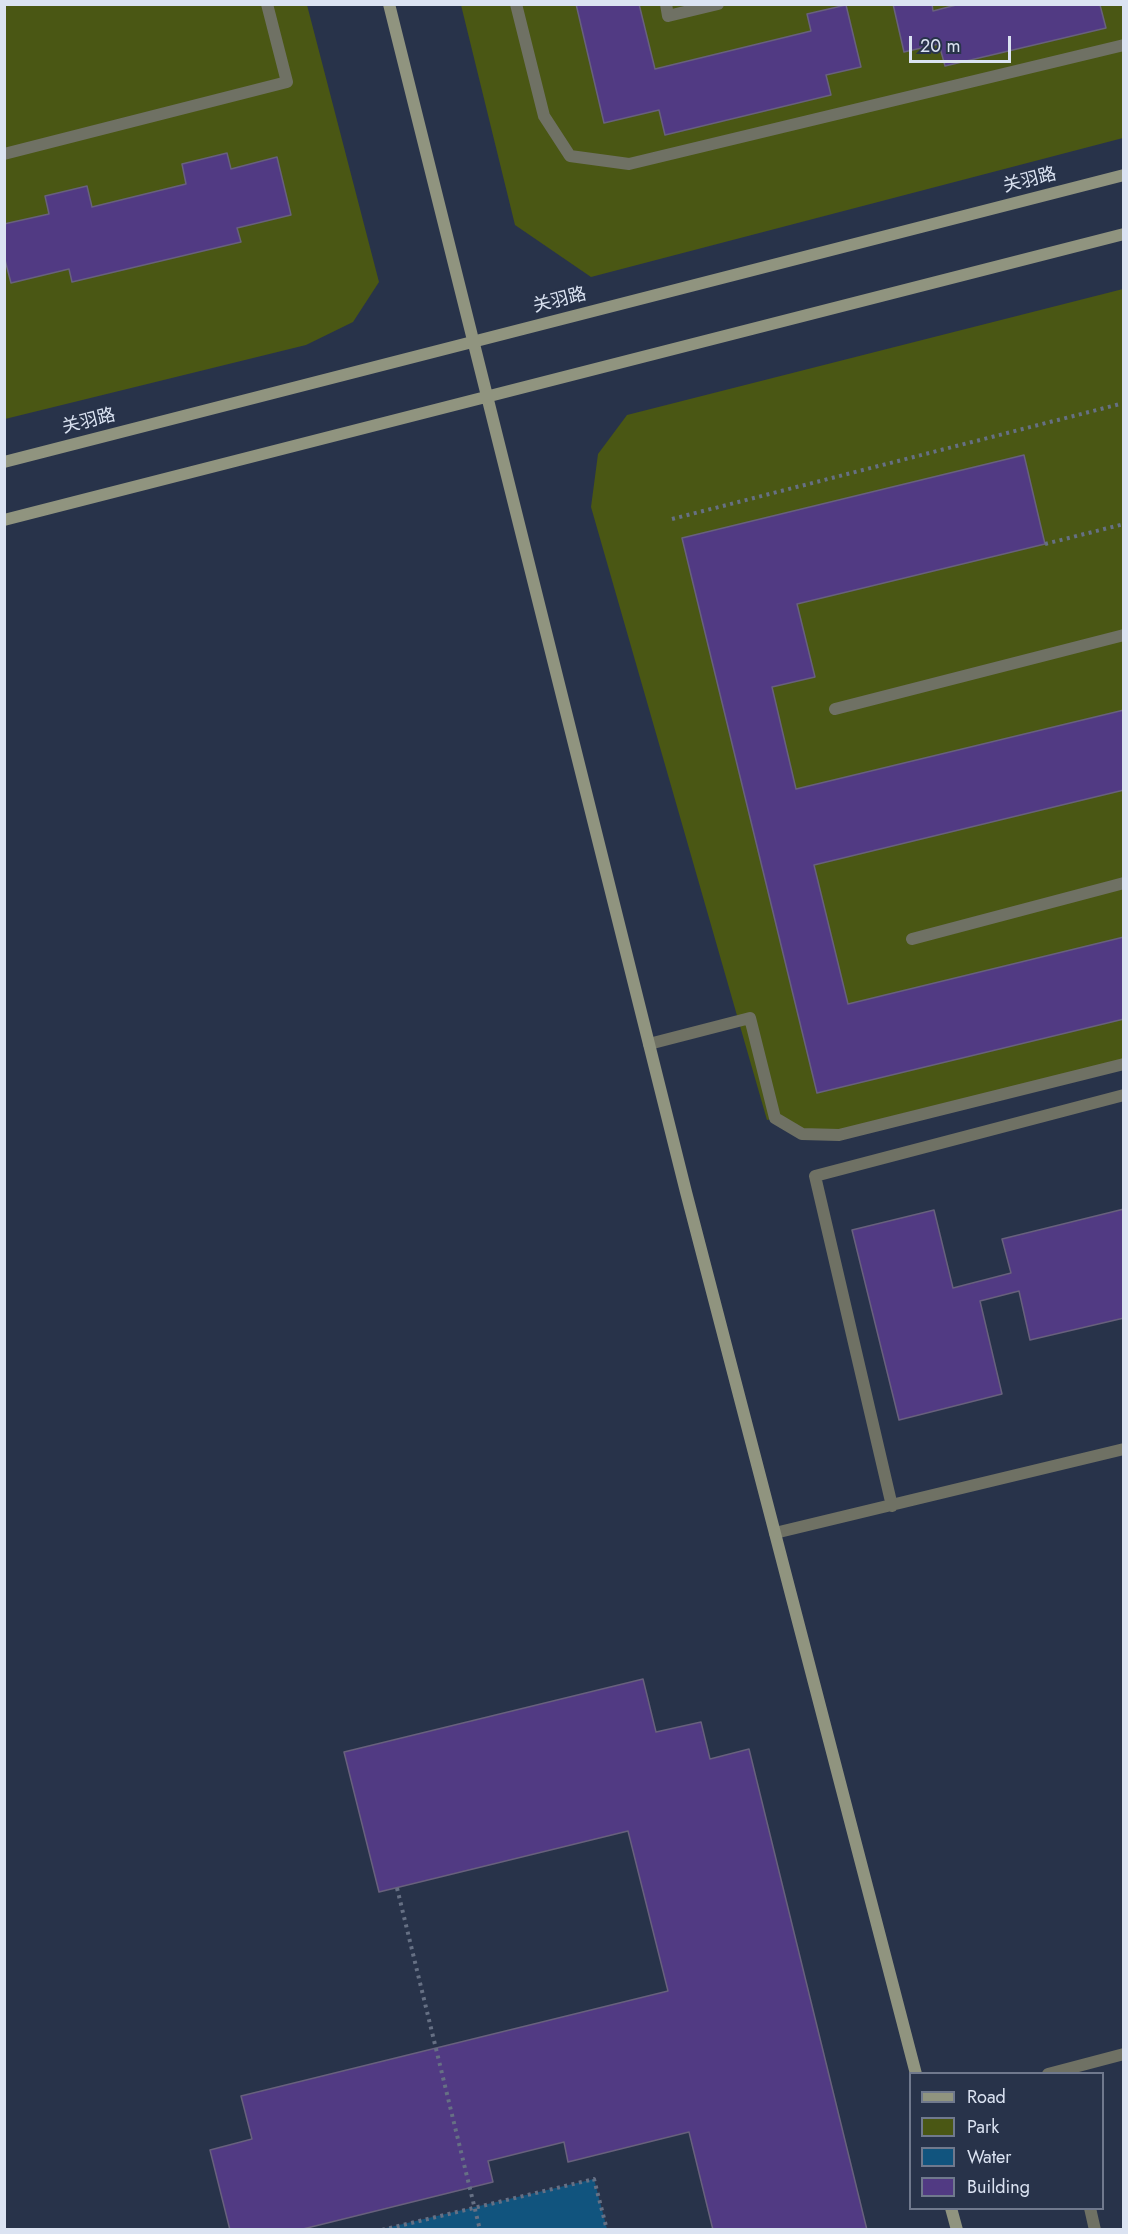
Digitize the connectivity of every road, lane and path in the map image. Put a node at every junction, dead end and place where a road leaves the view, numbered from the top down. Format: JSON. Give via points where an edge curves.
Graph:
{"nodes":[{"id":1,"x":267,"y":4,"type":"edge"},
{"id":2,"x":389,"y":4,"type":"edge"},
{"id":3,"x":516,"y":4,"type":"edge"},
{"id":4,"x":666,"y":4,"type":"edge"},
{"id":5,"x":718,"y":4,"type":"edge"},
{"id":6,"x":1124,"y":45,"type":"edge"},
{"id":7,"x":4,"y":154,"type":"edge"},
{"id":8,"x":1124,"y":176,"type":"edge"},
{"id":9,"x":1124,"y":234,"type":"edge"},
{"id":10,"x":473,"y":342,"type":"junction"},
{"id":11,"x":487,"y":396,"type":"junction"},
{"id":12,"x":1124,"y":403,"type":"edge"},
{"id":13,"x":4,"y":462,"type":"edge"},
{"id":14,"x":672,"y":519,"type":"dead end"},
{"id":15,"x":4,"y":520,"type":"edge"},
{"id":16,"x":1124,"y":524,"type":"edge"},
{"id":17,"x":1045,"y":544,"type":"dead end"},
{"id":18,"x":1124,"y":635,"type":"edge"},
{"id":19,"x":835,"y":709,"type":"dead end"},
{"id":20,"x":1124,"y":883,"type":"edge"},
{"id":21,"x":912,"y":939,"type":"dead end"},
{"id":22,"x":649,"y":1044,"type":"junction"},
{"id":23,"x":1124,"y":1064,"type":"edge"},
{"id":24,"x":1124,"y":1095,"type":"edge"},
{"id":25,"x":1124,"y":1449,"type":"edge"},
{"id":26,"x":892,"y":1506,"type":"junction"},
{"id":27,"x":775,"y":1533,"type":"junction"},
{"id":28,"x":397,"y":1888,"type":"dead end"},
{"id":29,"x":1124,"y":2054,"type":"edge"},
{"id":30,"x":916,"y":2072,"type":"edge"},
{"id":31,"x":1058,"y":2072,"type":"edge"},
{"id":32,"x":475,"y":2207,"type":"junction"},
{"id":33,"x":952,"y":2210,"type":"edge"},
{"id":34,"x":1090,"y":2210,"type":"edge"},
{"id":35,"x":382,"y":2229,"type":"edge"},
{"id":36,"x":480,"y":2229,"type":"edge"},
{"id":37,"x":607,"y":2229,"type":"edge"},
{"id":38,"x":957,"y":2229,"type":"edge"},
{"id":39,"x":1095,"y":2229,"type":"edge"}],
"edges":[{"from":1,"to":7,"type":"lane","via":[[287,82]]},
{"from":2,"to":10,"type":"street"},
{"from":3,"to":6,"type":"lane","via":[[544,116],[570,156],[629,164]]},
{"from":4,"to":5,"type":"lane","via":[[668,16]]},
{"from":8,"to":10,"type":"street","name":"关羽路"},
{"from":9,"to":11,"type":"street"},
{"from":10,"to":11,"type":"street"},
{"from":10,"to":13,"type":"street","name":"关羽路"},
{"from":11,"to":15,"type":"street"},
{"from":11,"to":22,"type":"street"},
{"from":12,"to":14,"type":"path"},
{"from":16,"to":17,"type":"path"},
{"from":18,"to":19,"type":"lane"},
{"from":20,"to":21,"type":"lane"},
{"from":22,"to":23,"type":"lane","via":[[750,1018],[775,1118],[802,1134],[839,1135]]},
{"from":22,"to":27,"type":"street"},
{"from":24,"to":26,"type":"lane","via":[[815,1176]]},
{"from":25,"to":26,"type":"lane"},
{"from":26,"to":27,"type":"lane"},
{"from":27,"to":30,"type":"street"},
{"from":28,"to":32,"type":"path"},
{"from":29,"to":31,"type":"lane"},
{"from":32,"to":35,"type":"path"},
{"from":32,"to":36,"type":"path"},
{"from":32,"to":37,"type":"path","via":[[594,2178]]},
{"from":33,"to":38,"type":"street"},
{"from":34,"to":39,"type":"lane"}]}
